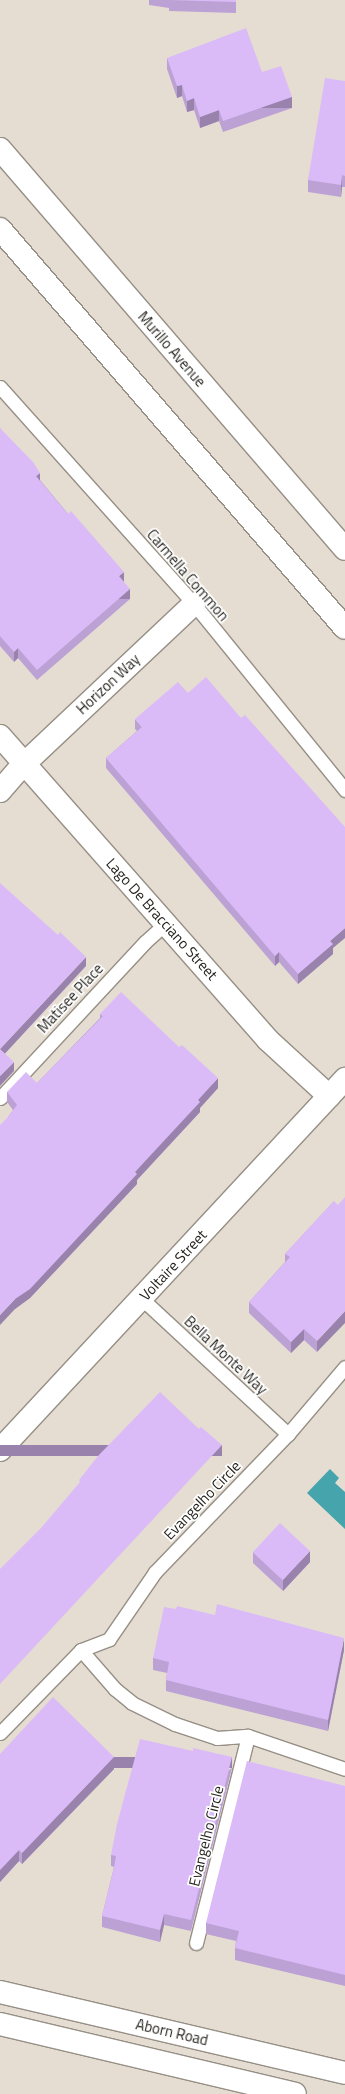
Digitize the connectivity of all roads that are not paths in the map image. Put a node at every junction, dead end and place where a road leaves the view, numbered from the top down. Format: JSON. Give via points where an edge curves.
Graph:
{"nodes":[{"id":1,"x":0,"y":149,"type":"edge"},
{"id":2,"x":0,"y":229,"type":"edge"},
{"id":3,"x":0,"y":386,"type":"edge"},
{"id":4,"x":345,"y":549,"type":"edge"},
{"id":5,"x":194,"y":604,"type":"junction"},
{"id":6,"x":345,"y":628,"type":"edge"},
{"id":7,"x":0,"y":736,"type":"edge"},
{"id":8,"x":23,"y":764,"type":"junction"},
{"id":9,"x":345,"y":790,"type":"edge"},
{"id":10,"x":0,"y":791,"type":"edge"},
{"id":11,"x":166,"y":922,"type":"junction"},
{"id":12,"x":345,"y":1079,"type":"edge"},
{"id":13,"x":329,"y":1096,"type":"junction"},
{"id":14,"x":0,"y":1098,"type":"edge"},
{"id":15,"x":142,"y":1299,"type":"junction"},
{"id":16,"x":345,"y":1367,"type":"edge"},
{"id":17,"x":288,"y":1434,"type":"junction"},
{"id":18,"x":0,"y":1450,"type":"edge"},
{"id":19,"x":81,"y":1650,"type":"junction"},
{"id":20,"x":0,"y":1734,"type":"edge"},
{"id":21,"x":248,"y":1736,"type":"junction"},
{"id":22,"x":345,"y":1769,"type":"edge"},
{"id":23,"x":196,"y":1944,"type":"dead end"},
{"id":24,"x":0,"y":1992,"type":"edge"},
{"id":25,"x":0,"y":2024,"type":"edge"},
{"id":26,"x":345,"y":2073,"type":"edge"},
{"id":27,"x":295,"y":2094,"type":"edge"}],
"edges":[{"from":1,"to":4,"type":"main road","name":"Murillo Avenue"},
{"from":2,"to":6,"type":"main road"},
{"from":3,"to":5,"type":"lane","name":"Carmella Common"},
{"from":5,"to":8,"type":"main road","name":"Horizon Way"},
{"from":5,"to":9,"type":"lane","name":"Carmella Common"},
{"from":7,"to":8,"type":"main road","name":"Lago De Bracciano Street"},
{"from":8,"to":10,"type":"main road","name":"Horizon Way"},
{"from":8,"to":11,"type":"main road","name":"Lago De Bracciano Street"},
{"from":11,"to":13,"type":"main road","name":"Lago De Bracciano Street","via":[[268,1040]]},
{"from":11,"to":14,"type":"lane","name":"Matisee Place"},
{"from":12,"to":13,"type":"main road","name":"Voltaire Street"},
{"from":13,"to":15,"type":"main road","name":"Voltaire Street"},
{"from":15,"to":17,"type":"lane","name":"Bella Monte Way"},
{"from":15,"to":18,"type":"main road","name":"Voltaire Street"},
{"from":16,"to":17,"type":"lane","name":"Evangelho Circle"},
{"from":17,"to":19,"type":"lane","name":"Evangelho Circle","via":[[154,1572],[109,1639]]},
{"from":19,"to":20,"type":"lane","name":"Evangelho Circle"},
{"from":19,"to":21,"type":"lane","via":[[115,1689],[132,1703],[175,1724],[217,1738]]},
{"from":21,"to":22,"type":"lane"},
{"from":21,"to":23,"type":"lane","name":"Evangelho Circle"},
{"from":24,"to":26,"type":"main road","name":"Aborn Road"},
{"from":25,"to":27,"type":"main road"}]}
